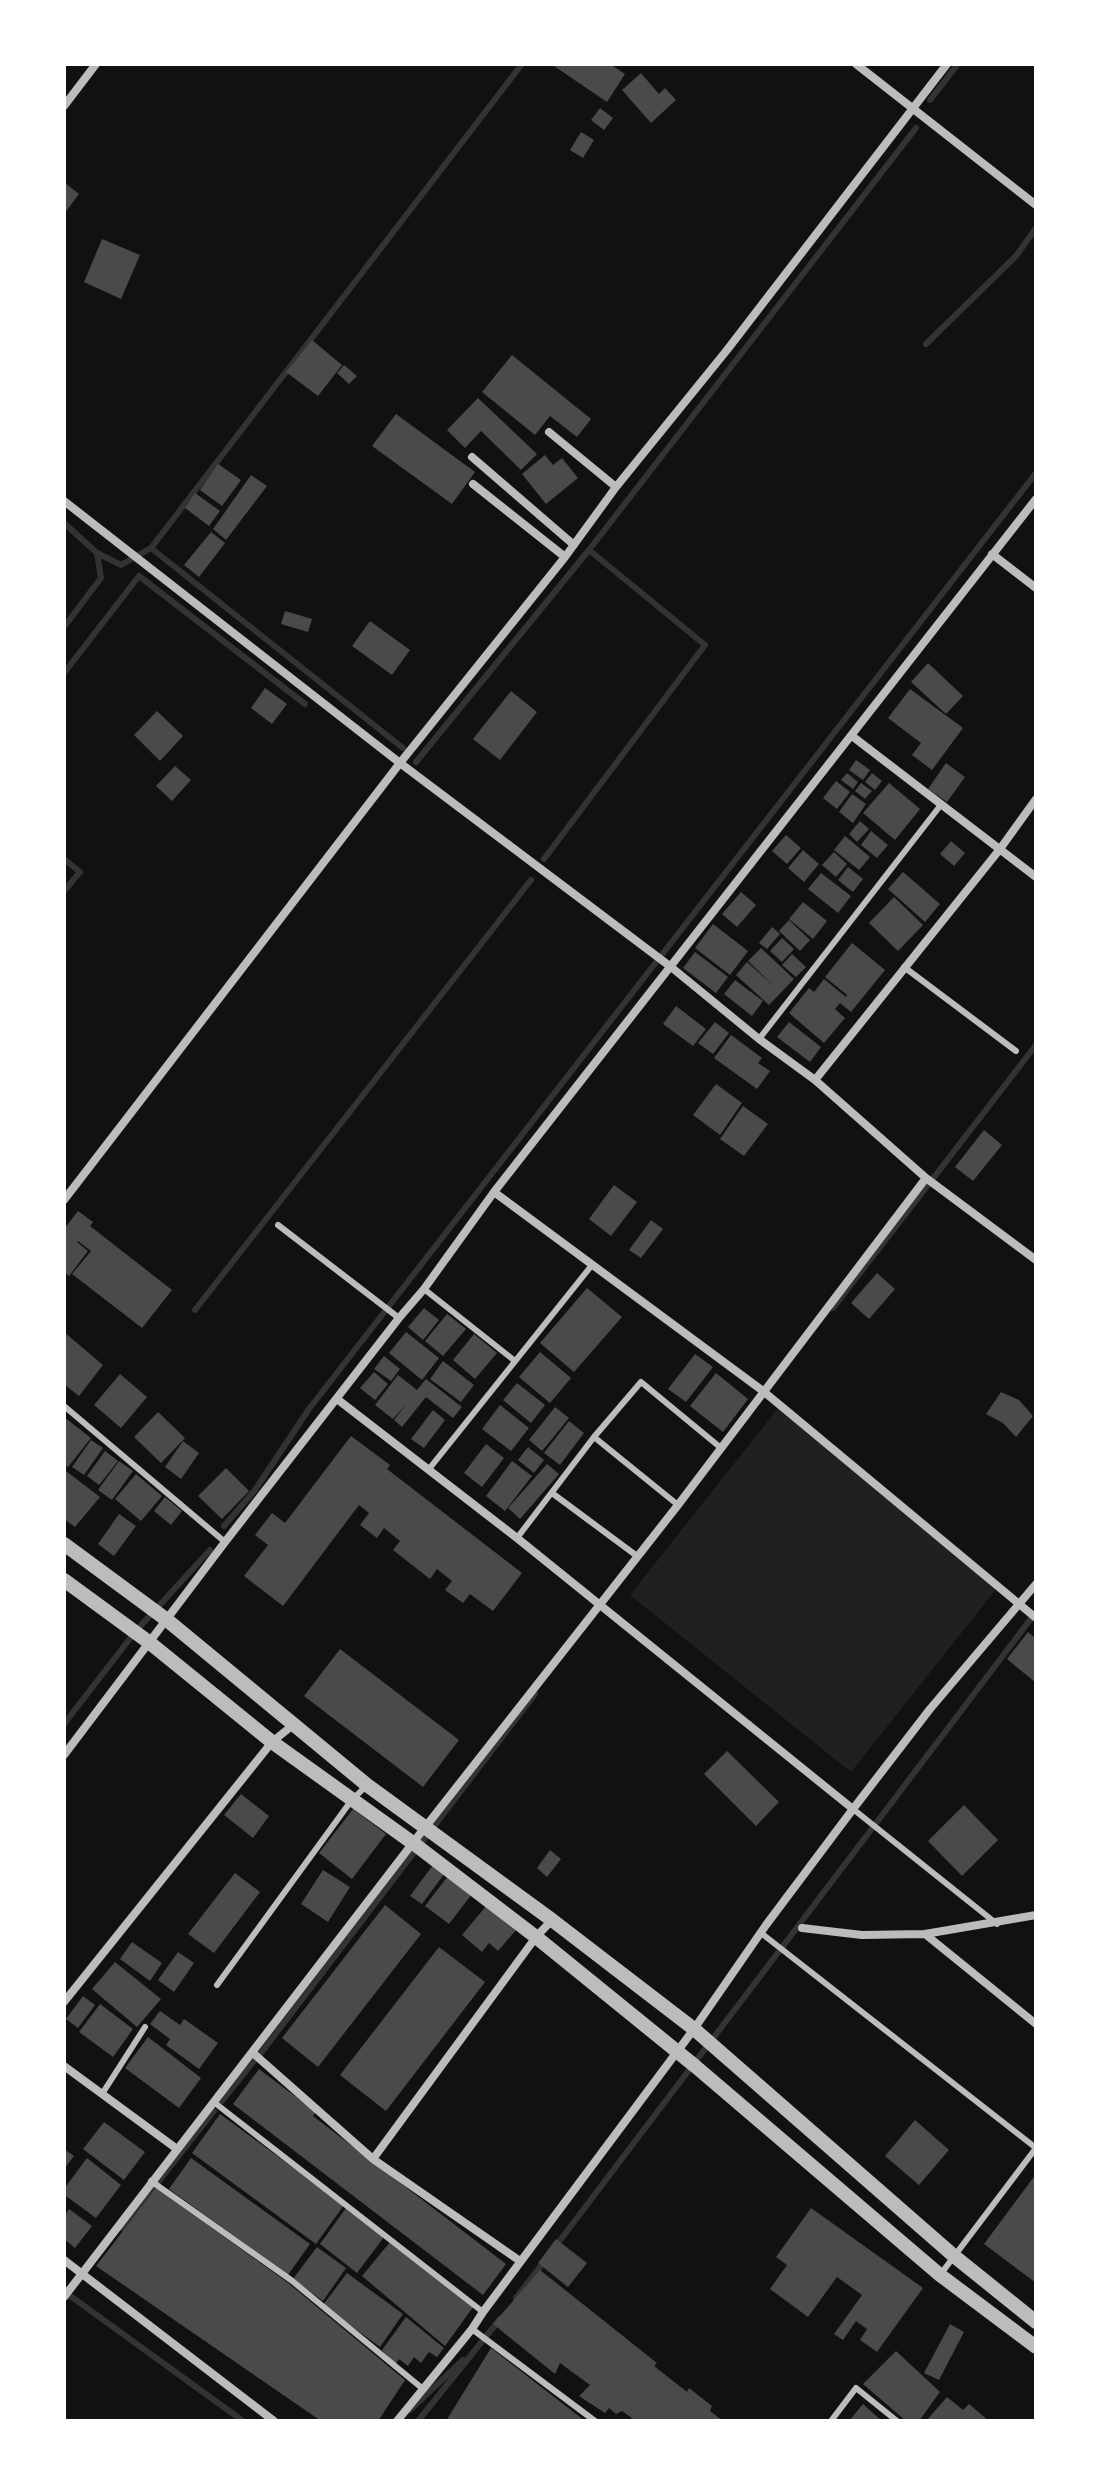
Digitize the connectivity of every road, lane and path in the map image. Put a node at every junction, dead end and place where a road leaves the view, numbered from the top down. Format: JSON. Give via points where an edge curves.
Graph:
{"nodes":[{"id":1,"x":96,"y":64,"type":"edge"},
{"id":2,"x":856,"y":64,"type":"edge"},
{"id":3,"x":947,"y":64,"type":"edge"},
{"id":4,"x":64,"y":106,"type":"edge"},
{"id":5,"x":912,"y":109,"type":"junction"},
{"id":6,"x":1036,"y":205,"type":"edge"},
{"id":7,"x":549,"y":432,"type":"dead end"},
{"id":8,"x":472,"y":457,"type":"dead end"},
{"id":9,"x":473,"y":484,"type":"dead end"},
{"id":10,"x":616,"y":487,"type":"junction"},
{"id":11,"x":1036,"y":499,"type":"edge"},
{"id":12,"x":64,"y":501,"type":"edge"},
{"id":13,"x":574,"y":545,"type":"junction"},
{"id":14,"x":992,"y":554,"type":"junction"},
{"id":15,"x":565,"y":557,"type":"junction"},
{"id":16,"x":1036,"y":588,"type":"edge"},
{"id":17,"x":852,"y":736,"type":"junction"},
{"id":18,"x":400,"y":763,"type":"junction"},
{"id":19,"x":1036,"y":799,"type":"edge"},
{"id":20,"x":940,"y":806,"type":"junction"},
{"id":21,"x":1000,"y":849,"type":"junction"},
{"id":22,"x":1036,"y":877,"type":"edge"},
{"id":23,"x":671,"y":967,"type":"junction"},
{"id":24,"x":904,"y":967,"type":"junction"},
{"id":25,"x":759,"y":1039,"type":"junction"},
{"id":26,"x":1016,"y":1051,"type":"dead end"},
{"id":27,"x":815,"y":1080,"type":"junction"},
{"id":28,"x":926,"y":1178,"type":"junction"},
{"id":29,"x":494,"y":1192,"type":"junction"},
{"id":30,"x":64,"y":1200,"type":"edge"},
{"id":31,"x":278,"y":1225,"type":"dead end"},
{"id":32,"x":1036,"y":1260,"type":"edge"},
{"id":33,"x":592,"y":1265,"type":"junction"},
{"id":34,"x":424,"y":1289,"type":"junction"},
{"id":35,"x":399,"y":1318,"type":"junction"},
{"id":36,"x":515,"y":1361,"type":"junction"},
{"id":37,"x":763,"y":1391,"type":"junction"},
{"id":38,"x":337,"y":1399,"type":"junction"},
{"id":39,"x":64,"y":1406,"type":"edge"},
{"id":40,"x":594,"y":1437,"type":"junction"},
{"id":41,"x":721,"y":1448,"type":"junction"},
{"id":42,"x":429,"y":1469,"type":"junction"},
{"id":43,"x":552,"y":1493,"type":"junction"},
{"id":44,"x":678,"y":1505,"type":"junction"},
{"id":45,"x":517,"y":1538,"type":"junction"},
{"id":46,"x":225,"y":1542,"type":"junction"},
{"id":47,"x":64,"y":1544,"type":"edge"},
{"id":48,"x":637,"y":1556,"type":"junction"},
{"id":49,"x":64,"y":1580,"type":"edge"},
{"id":50,"x":1036,"y":1584,"type":"edge"},
{"id":51,"x":1020,"y":1604,"type":"junction"},
{"id":52,"x":600,"y":1606,"type":"junction"},
{"id":53,"x":1036,"y":1618,"type":"edge"},
{"id":54,"x":167,"y":1620,"type":"junction"},
{"id":55,"x":150,"y":1643,"type":"junction"},
{"id":56,"x":293,"y":1725,"type":"junction"},
{"id":57,"x":272,"y":1742,"type":"junction"},
{"id":58,"x":64,"y":1755,"type":"edge"},
{"id":59,"x":367,"y":1785,"type":"junction"},
{"id":60,"x":351,"y":1801,"type":"junction"},
{"id":61,"x":853,"y":1809,"type":"junction"},
{"id":62,"x":418,"y":1837,"type":"junction"},
{"id":63,"x":1036,"y":1915,"type":"edge"},
{"id":64,"x":552,"y":1920,"type":"junction"},
{"id":65,"x":997,"y":1924,"type":"junction"},
{"id":66,"x":802,"y":1928,"type":"dead end"},
{"id":67,"x":761,"y":1933,"type":"junction"},
{"id":68,"x":925,"y":1934,"type":"junction"},
{"id":69,"x":536,"y":1937,"type":"junction"},
{"id":70,"x":217,"y":1985,"type":"dead end"},
{"id":71,"x":64,"y":2002,"type":"edge"},
{"id":72,"x":1036,"y":2024,"type":"edge"},
{"id":73,"x":145,"y":2027,"type":"dead end"},
{"id":74,"x":694,"y":2029,"type":"junction"},
{"id":75,"x":253,"y":2053,"type":"junction"},
{"id":76,"x":676,"y":2053,"type":"junction"},
{"id":77,"x":64,"y":2066,"type":"edge"},
{"id":78,"x":102,"y":2094,"type":"junction"},
{"id":79,"x":215,"y":2103,"type":"junction"},
{"id":80,"x":1036,"y":2148,"type":"edge"},
{"id":81,"x":177,"y":2149,"type":"junction"},
{"id":82,"x":373,"y":2159,"type":"junction"},
{"id":83,"x":151,"y":2181,"type":"junction"},
{"id":84,"x":954,"y":2256,"type":"junction"},
{"id":85,"x":64,"y":2260,"type":"edge"},
{"id":86,"x":520,"y":2261,"type":"junction"},
{"id":87,"x":83,"y":2274,"type":"junction"},
{"id":88,"x":940,"y":2275,"type":"junction"},
{"id":89,"x":64,"y":2297,"type":"edge"},
{"id":90,"x":483,"y":2312,"type":"junction"},
{"id":91,"x":1036,"y":2322,"type":"edge"},
{"id":92,"x":472,"y":2329,"type":"junction"},
{"id":93,"x":1036,"y":2347,"type":"edge"},
{"id":94,"x":423,"y":2389,"type":"junction"},
{"id":95,"x":399,"y":2420,"type":"edge"},
{"id":96,"x":274,"y":2421,"type":"edge"},
{"id":97,"x":595,"y":2421,"type":"edge"},
{"id":98,"x":831,"y":2421,"type":"edge"},
{"id":99,"x":897,"y":2421,"type":"edge"}],
"edges":[{"from":1,"to":4,"type":"street"},
{"from":2,"to":5,"type":"street"},
{"from":3,"to":5,"type":"street"},
{"from":5,"to":6,"type":"street"},
{"from":5,"to":10,"type":"street"},
{"from":7,"to":10,"type":"street"},
{"from":8,"to":13,"type":"street"},
{"from":9,"to":15,"type":"street"},
{"from":10,"to":13,"type":"street"},
{"from":11,"to":14,"type":"street"},
{"from":12,"to":18,"type":"street"},
{"from":13,"to":15,"type":"street"},
{"from":14,"to":16,"type":"street"},
{"from":14,"to":17,"type":"street"},
{"from":15,"to":18,"type":"street"},
{"from":17,"to":20,"type":"street"},
{"from":17,"to":23,"type":"street"},
{"from":18,"to":23,"type":"street"},
{"from":18,"to":30,"type":"street"},
{"from":19,"to":21,"type":"street"},
{"from":20,"to":21,"type":"street"},
{"from":20,"to":25,"type":"lane"},
{"from":21,"to":22,"type":"street"},
{"from":21,"to":24,"type":"street"},
{"from":23,"to":25,"type":"street"},
{"from":23,"to":29,"type":"street"},
{"from":24,"to":26,"type":"lane"},
{"from":24,"to":27,"type":"street"},
{"from":25,"to":27,"type":"street"},
{"from":27,"to":28,"type":"street"},
{"from":28,"to":32,"type":"street"},
{"from":28,"to":37,"type":"street"},
{"from":29,"to":33,"type":"street"},
{"from":29,"to":34,"type":"street"},
{"from":31,"to":35,"type":"lane"},
{"from":33,"to":36,"type":"lane"},
{"from":33,"to":37,"type":"street"},
{"from":34,"to":35,"type":"street"},
{"from":34,"to":36,"type":"lane"},
{"from":35,"to":38,"type":"street"},
{"from":36,"to":42,"type":"lane"},
{"from":37,"to":41,"type":"street"},
{"from":37,"to":51,"type":"street"},
{"from":38,"to":42,"type":"street"},
{"from":38,"to":46,"type":"street"},
{"from":39,"to":46,"type":"lane"},
{"from":40,"to":41,"type":"lane","via":[[641,1382]]},
{"from":40,"to":43,"type":"lane"},
{"from":40,"to":44,"type":"lane"},
{"from":41,"to":44,"type":"street"},
{"from":42,"to":45,"type":"street"},
{"from":43,"to":45,"type":"lane"},
{"from":43,"to":48,"type":"lane"},
{"from":44,"to":48,"type":"street"},
{"from":45,"to":52,"type":"street"},
{"from":46,"to":54,"type":"street"},
{"from":47,"to":54,"type":"street"},
{"from":48,"to":52,"type":"street"},
{"from":49,"to":55,"type":"street"},
{"from":50,"to":51,"type":"street"},
{"from":51,"to":53,"type":"street"},
{"from":51,"to":61,"type":"street"},
{"from":52,"to":61,"type":"street"},
{"from":52,"to":62,"type":"street"},
{"from":54,"to":55,"type":"street"},
{"from":54,"to":56,"type":"street"},
{"from":55,"to":57,"type":"street"},
{"from":55,"to":58,"type":"street"},
{"from":56,"to":57,"type":"street"},
{"from":56,"to":59,"type":"street"},
{"from":57,"to":60,"type":"street"},
{"from":57,"to":71,"type":"street"},
{"from":59,"to":60,"type":"lane"},
{"from":59,"to":62,"type":"street"},
{"from":60,"to":62,"type":"street"},
{"from":60,"to":70,"type":"lane"},
{"from":61,"to":65,"type":"lane"},
{"from":61,"to":67,"type":"street"},
{"from":62,"to":64,"type":"street"},
{"from":62,"to":69,"type":"street"},
{"from":62,"to":75,"type":"street"},
{"from":63,"to":65,"type":"street"},
{"from":64,"to":69,"type":"street"},
{"from":64,"to":74,"type":"street"},
{"from":65,"to":68,"type":"street"},
{"from":66,"to":68,"type":"street","via":[[862,1935]]},
{"from":67,"to":74,"type":"street"},
{"from":67,"to":80,"type":"lane"},
{"from":68,"to":72,"type":"street"},
{"from":69,"to":76,"type":"street"},
{"from":69,"to":82,"type":"street"},
{"from":73,"to":78,"type":"lane"},
{"from":74,"to":76,"type":"street"},
{"from":74,"to":84,"type":"street"},
{"from":75,"to":79,"type":"street"},
{"from":75,"to":82,"type":"street"},
{"from":76,"to":86,"type":"street"},
{"from":76,"to":88,"type":"street"},
{"from":77,"to":78,"type":"street"},
{"from":78,"to":81,"type":"street"},
{"from":79,"to":81,"type":"street"},
{"from":79,"to":90,"type":"lane"},
{"from":80,"to":84,"type":"lane"},
{"from":81,"to":83,"type":"street"},
{"from":82,"to":86,"type":"street"},
{"from":83,"to":87,"type":"street"},
{"from":83,"to":94,"type":"lane","via":[[291,2280]]},
{"from":84,"to":88,"type":"lane"},
{"from":84,"to":91,"type":"street"},
{"from":85,"to":87,"type":"street"},
{"from":86,"to":90,"type":"street"},
{"from":87,"to":89,"type":"street"},
{"from":87,"to":96,"type":"street"},
{"from":88,"to":93,"type":"street"},
{"from":90,"to":92,"type":"street"},
{"from":92,"to":94,"type":"street"},
{"from":92,"to":97,"type":"lane"},
{"from":94,"to":95,"type":"street"},
{"from":98,"to":99,"type":"lane","via":[[856,2388]]}]}
